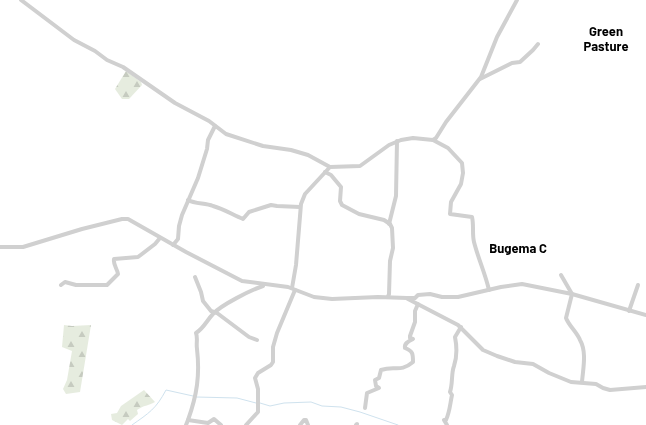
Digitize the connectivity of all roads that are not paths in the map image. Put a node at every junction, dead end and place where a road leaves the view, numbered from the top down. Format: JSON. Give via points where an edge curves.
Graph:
{"nodes":[{"id":1,"x":21,"y":0,"type":"edge"},
{"id":2,"x":517,"y":0,"type":"edge"},
{"id":3,"x":538,"y":44,"type":"dead end"},
{"id":4,"x":478,"y":81,"type":"junction"},
{"id":5,"x":215,"y":126,"type":"junction"},
{"id":6,"x":433,"y":140,"type":"junction"},
{"id":7,"x":397,"y":141,"type":"junction"},
{"id":8,"x":330,"y":167,"type":"junction"},
{"id":9,"x":325,"y":172,"type":"junction"},
{"id":10,"x":188,"y":200,"type":"junction"},
{"id":11,"x":300,"y":206,"type":"junction"},
{"id":12,"x":390,"y":224,"type":"junction"},
{"id":13,"x":160,"y":238,"type":"junction"},
{"id":14,"x":173,"y":245,"type":"junction"},
{"id":15,"x":0,"y":247,"type":"edge"},
{"id":16,"x":561,"y":275,"type":"dead end"},
{"id":17,"x":194,"y":277,"type":"dead end"},
{"id":18,"x":236,"y":279,"type":"junction"},
{"id":19,"x":234,"y":284,"type":"dead end"},
{"id":20,"x":61,"y":285,"type":"dead end"},
{"id":21,"x":265,"y":285,"type":"junction"},
{"id":22,"x":638,"y":285,"type":"dead end"},
{"id":23,"x":293,"y":289,"type":"junction"},
{"id":24,"x":489,"y":290,"type":"junction"},
{"id":25,"x":572,"y":294,"type":"junction"},
{"id":26,"x":388,"y":297,"type":"junction"},
{"id":27,"x":407,"y":298,"type":"junction"},
{"id":28,"x":418,"y":304,"type":"junction"},
{"id":29,"x":629,"y":311,"type":"junction"},
{"id":30,"x":214,"y":313,"type":"junction"},
{"id":31,"x":646,"y":315,"type":"edge"},
{"id":32,"x":461,"y":328,"type":"junction"},
{"id":33,"x":256,"y":340,"type":"dead end"},
{"id":34,"x":582,"y":382,"type":"junction"},
{"id":35,"x":646,"y":387,"type":"edge"},
{"id":36,"x":364,"y":408,"type":"dead end"},
{"id":37,"x":188,"y":420,"type":"junction"},
{"id":38,"x":186,"y":425,"type":"edge"},
{"id":39,"x":222,"y":425,"type":"edge"},
{"id":40,"x":246,"y":425,"type":"edge"},
{"id":41,"x":300,"y":425,"type":"edge"},
{"id":42,"x":308,"y":425,"type":"edge"},
{"id":43,"x":447,"y":425,"type":"edge"}],
"edges":[{"from":1,"to":5,"type":"street","via":[[74,40],[123,67],[170,100]]},
{"from":2,"to":4,"type":"street"},
{"from":3,"to":4,"type":"street","via":[[520,62],[512,63]]},
{"from":4,"to":6,"type":"street"},
{"from":5,"to":8,"type":"street","via":[[226,134],[263,146],[308,155]]},
{"from":5,"to":10,"type":"street"},
{"from":6,"to":7,"type":"street","via":[[406,138]]},
{"from":6,"to":24,"type":"street","via":[[448,148],[462,163],[461,184],[450,202],[450,214],[472,217],[474,241]]},
{"from":7,"to":8,"type":"street","via":[[360,166]]},
{"from":7,"to":12,"type":"street","via":[[396,196]]},
{"from":8,"to":9,"type":"street"},
{"from":9,"to":11,"type":"street","via":[[305,194]]},
{"from":9,"to":12,"type":"street","via":[[341,187],[342,205],[359,214]]},
{"from":10,"to":11,"type":"street","via":[[218,208],[243,219],[249,212],[271,205]]},
{"from":10,"to":14,"type":"street","via":[[179,226],[178,238]]},
{"from":11,"to":23,"type":"street"},
{"from":12,"to":26,"type":"street","via":[[392,248]]},
{"from":13,"to":14,"type":"street"},
{"from":13,"to":15,"type":"street","via":[[125,219],[23,247]]},
{"from":13,"to":20,"type":"street","via":[[138,256],[114,259],[118,274],[107,285],[76,285],[65,282]]},
{"from":14,"to":18,"type":"street"},
{"from":16,"to":25,"type":"street"},
{"from":17,"to":30,"type":"street","via":[[205,303]]},
{"from":18,"to":19,"type":"street"},
{"from":18,"to":21,"type":"street"},
{"from":21,"to":23,"type":"street"},
{"from":21,"to":30,"type":"street","via":[[249,291]]},
{"from":22,"to":29,"type":"street"},
{"from":23,"to":26,"type":"street","via":[[312,296],[332,299]]},
{"from":23,"to":40,"type":"street","via":[[273,347],[273,362],[255,378],[258,389],[258,412]]},
{"from":24,"to":25,"type":"street","via":[[522,284]]},
{"from":24,"to":27,"type":"street","via":[[462,297],[426,294]]},
{"from":25,"to":29,"type":"street"},
{"from":25,"to":34,"type":"street","via":[[566,318],[582,346]]},
{"from":26,"to":27,"type":"street"},
{"from":27,"to":28,"type":"street"},
{"from":28,"to":32,"type":"street"},
{"from":28,"to":36,"type":"street","via":[[410,336],[413,339],[404,345],[412,352],[413,362],[405,368],[382,370],[379,378],[375,380],[379,388],[367,393]]},
{"from":29,"to":31,"type":"street"},
{"from":30,"to":33,"type":"street"},
{"from":30,"to":37,"type":"street","via":[[196,333],[196,397]]},
{"from":32,"to":34,"type":"street","via":[[485,351],[515,362],[533,364],[571,382]]},
{"from":32,"to":43,"type":"street","via":[[455,337],[456,363],[450,392],[452,395],[450,410],[444,420]]},
{"from":34,"to":35,"type":"street","via":[[610,390]]},
{"from":37,"to":38,"type":"street"},
{"from":37,"to":39,"type":"street","via":[[208,423],[216,419]]},
{"from":41,"to":42,"type":"street","via":[[304,420]]}]}
